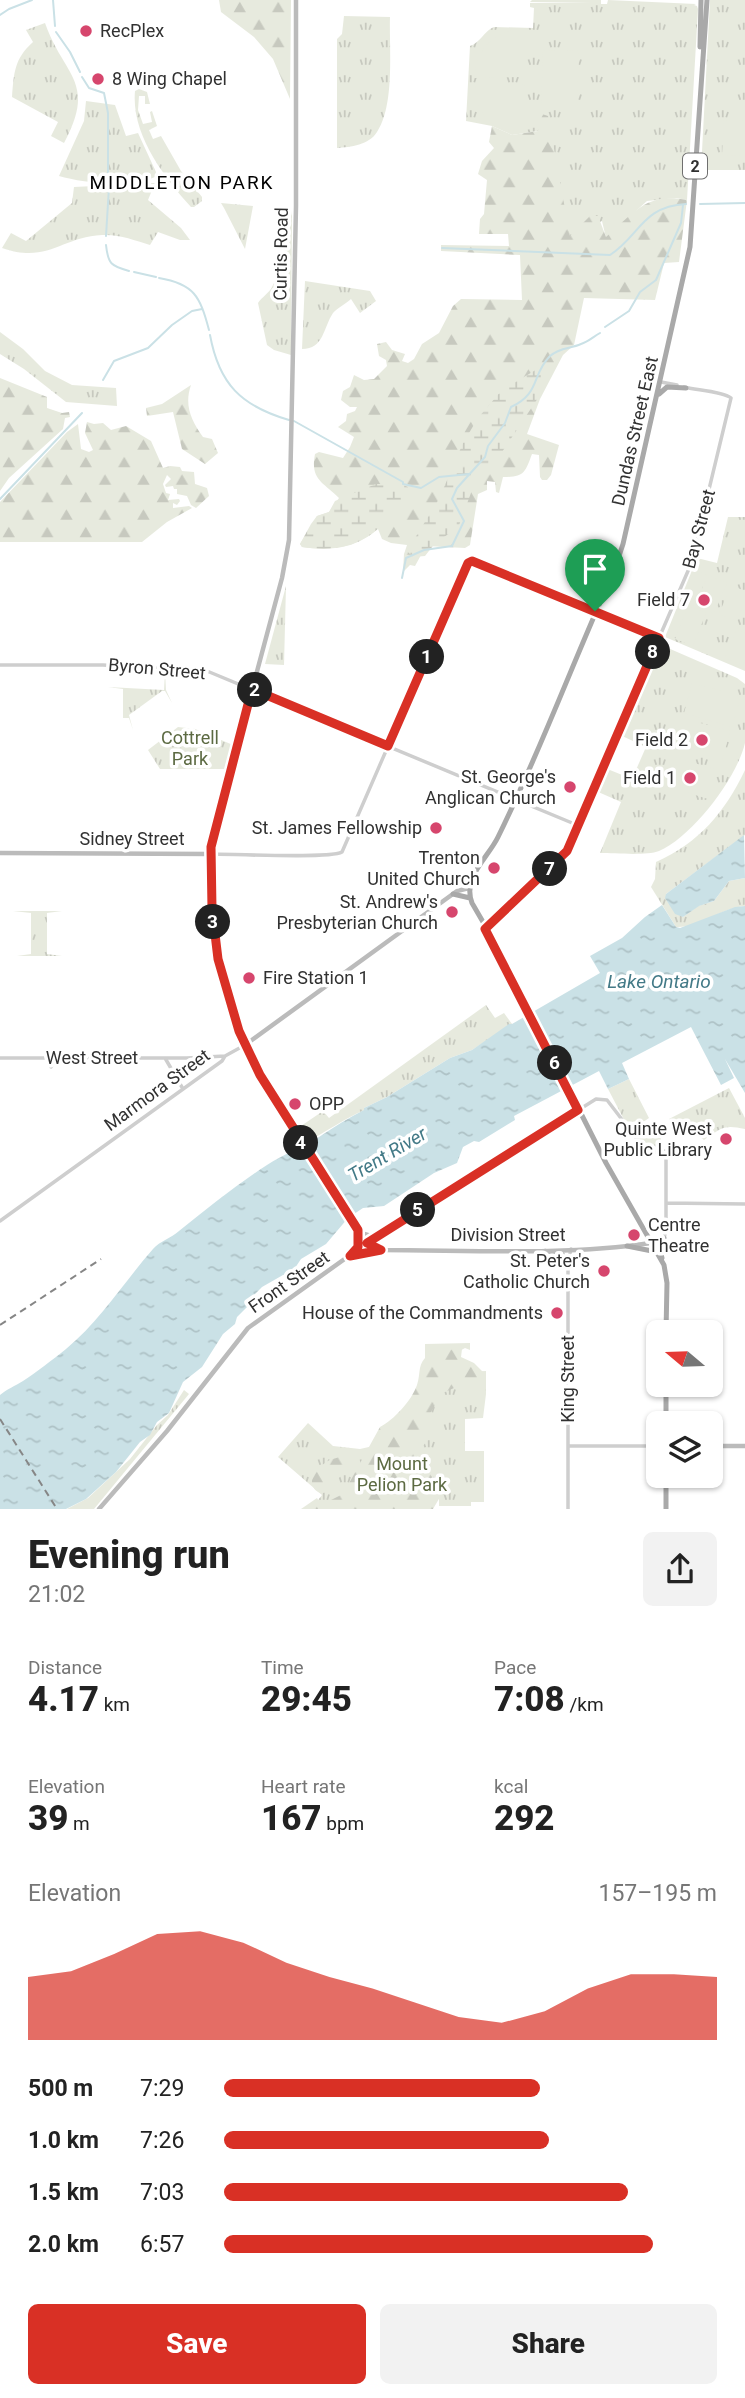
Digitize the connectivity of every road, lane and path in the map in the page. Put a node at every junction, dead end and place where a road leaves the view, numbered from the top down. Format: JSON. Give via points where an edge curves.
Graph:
{"nodes":[{"id":1,"x":296,"y":0,"type":"edge"},
{"id":2,"x":701,"y":0,"type":"edge"},
{"id":3,"x":707,"y":0,"type":"edge"},
{"id":4,"x":701,"y":64,"type":"junction"},
{"id":5,"x":661,"y":382,"type":"junction"},
{"id":6,"x":686,"y":387,"type":"junction"},
{"id":7,"x":657,"y":396,"type":"junction"},
{"id":8,"x":595,"y":611,"type":"junction"},
{"id":9,"x":659,"y":638,"type":"junction"},
{"id":10,"x":0,"y":664,"type":"edge"},
{"id":11,"x":252,"y":689,"type":"junction"},
{"id":12,"x":388,"y":746,"type":"junction"},
{"id":13,"x":515,"y":799,"type":"junction"},
{"id":14,"x":578,"y":825,"type":"junction"},
{"id":15,"x":0,"y":853,"type":"edge"},
{"id":16,"x":210,"y":854,"type":"junction"},
{"id":17,"x":469,"y":888,"type":"junction"},
{"id":18,"x":453,"y":894,"type":"junction"},
{"id":19,"x":470,"y":898,"type":"junction"},
{"id":20,"x":485,"y":929,"type":"junction"},
{"id":21,"x":245,"y":1045,"type":"junction"},
{"id":22,"x":225,"y":1056,"type":"junction"},
{"id":23,"x":0,"y":1058,"type":"edge"},
{"id":24,"x":49,"y":1058,"type":"junction"},
{"id":25,"x":165,"y":1058,"type":"junction"},
{"id":26,"x":51,"y":1067,"type":"dead end"},
{"id":27,"x":183,"y":1089,"type":"junction"},
{"id":28,"x":578,"y":1110,"type":"junction"},
{"id":29,"x":654,"y":1151,"type":"junction"},
{"id":30,"x":666,"y":1158,"type":"junction"},
{"id":31,"x":666,"y":1203,"type":"junction"},
{"id":32,"x":745,"y":1203,"type":"edge"},
{"id":33,"x":0,"y":1221,"type":"edge"},
{"id":34,"x":358,"y":1230,"type":"junction"},
{"id":35,"x":379,"y":1235,"type":"junction"},
{"id":36,"x":664,"y":1238,"type":"junction"},
{"id":37,"x":367,"y":1243,"type":"junction"},
{"id":38,"x":650,"y":1243,"type":"junction"},
{"id":39,"x":627,"y":1246,"type":"junction"},
{"id":40,"x":541,"y":1249,"type":"junction"},
{"id":41,"x":571,"y":1249,"type":"junction"},
{"id":42,"x":381,"y":1250,"type":"junction"},
{"id":43,"x":356,"y":1252,"type":"junction"},
{"id":44,"x":657,"y":1252,"type":"junction"},
{"id":45,"x":350,"y":1256,"type":"junction"},
{"id":46,"x":568,"y":1262,"type":"junction"},
{"id":47,"x":664,"y":1265,"type":"junction"},
{"id":48,"x":666,"y":1320,"type":"edge"},
{"id":49,"x":568,"y":1446,"type":"junction"},
{"id":50,"x":646,"y":1446,"type":"edge"},
{"id":51,"x":723,"y":1446,"type":"edge"},
{"id":52,"x":745,"y":1446,"type":"edge"},
{"id":53,"x":666,"y":1488,"type":"edge"},
{"id":54,"x":99,"y":1509,"type":"edge"},
{"id":55,"x":568,"y":1509,"type":"edge"},
{"id":56,"x":666,"y":1509,"type":"edge"}],
"edges":[{"from":1,"to":11,"type":"main road","name":"Curtis Road","via":[[287,554]]},
{"from":2,"to":4,"type":"main road","name":"Dundas Street East","number":"2"},
{"from":3,"to":4,"type":"main road","name":"Dundas Street East"},
{"from":4,"to":5,"type":"main road","name":"Dundas Street East","number":"2","via":[[690,247]]},
{"from":5,"to":6,"type":"street","name":"Bay Street"},
{"from":5,"to":7,"type":"main road","name":"Dundas Street East","number":"2"},
{"from":6,"to":7,"type":"main road","via":[[667,387]]},
{"from":6,"to":9,"type":"street","name":"Bay Street","via":[[731,398],[693,560]]},
{"from":7,"to":8,"type":"main road","name":"Dundas Street East","number":"2","via":[[621,551]]},
{"from":8,"to":9,"type":"street"},
{"from":8,"to":12,"type":"street","via":[[475,561],[468,563]]},
{"from":8,"to":13,"type":"main road","name":"Dundas Street East","number":"2"},
{"from":9,"to":14,"type":"street","name":"Bay Street"},
{"from":10,"to":11,"type":"street","name":"Byron Street","via":[[187,668]]},
{"from":11,"to":12,"type":"street","name":"Byron Street"},
{"from":11,"to":16,"type":"main road","name":"Curtis Road"},
{"from":12,"to":13,"type":"street","name":"Byron Street"},
{"from":12,"to":16,"type":"street","name":"Sidney Street","via":[[338,855]]},
{"from":13,"to":14,"type":"street","name":"Byron Street"},
{"from":13,"to":17,"type":"main road","name":"Dundas Street East","number":"2"},
{"from":14,"to":20,"type":"street","name":"Bay Street","via":[[559,860]]},
{"from":15,"to":16,"type":"main road","name":"Sidney Street"},
{"from":16,"to":21,"type":"main road","name":"Curtis Road","via":[[216,944]]},
{"from":17,"to":18,"type":"main road","name":"Marmora Street"},
{"from":17,"to":19,"type":"main road"},
{"from":18,"to":19,"type":"main road"},
{"from":18,"to":21,"type":"main road","name":"Marmora Street"},
{"from":19,"to":20,"type":"main road"},
{"from":20,"to":28,"type":"main road"},
{"from":21,"to":22,"type":"street","name":"Marmora Street"},
{"from":21,"to":34,"type":"main road","name":"Curtis Road","via":[[272,1096]]},
{"from":22,"to":25,"type":"street","name":"West Street"},
{"from":22,"to":27,"type":"street","name":"Marmora Street"},
{"from":23,"to":24,"type":"street","name":"West Street"},
{"from":24,"to":25,"type":"street","name":"West Street"},
{"from":24,"to":26,"type":"street"},
{"from":25,"to":27,"type":"street"},
{"from":27,"to":33,"type":"street","name":"Marmora Street"},
{"from":28,"to":29,"type":"street","name":"Front Street","via":[[596,1099],[607,1100],[640,1143]]},
{"from":28,"to":35,"type":"street","name":"Front Street"},
{"from":28,"to":38,"type":"main road"},
{"from":29,"to":30,"type":"street"},
{"from":29,"to":30,"type":"street","via":[[666,1151]]},
{"from":30,"to":31,"type":"street"},
{"from":31,"to":32,"type":"street"},
{"from":31,"to":36,"type":"street"},
{"from":34,"to":35,"type":"main road"},
{"from":34,"to":37,"type":"main road","name":"Curtis Road"},
{"from":34,"to":43,"type":"main road"},
{"from":35,"to":37,"type":"street","name":"Front Street"},
{"from":36,"to":38,"type":"street"},
{"from":36,"to":47,"type":"main road","via":[[660,1250]]},
{"from":37,"to":42,"type":"main road","name":"Division Street"},
{"from":37,"to":43,"type":"main road","name":"Front Street"},
{"from":38,"to":39,"type":"main road","name":"Division Street"},
{"from":38,"to":44,"type":"main road"},
{"from":39,"to":41,"type":"main road","name":"Division Street"},
{"from":39,"to":44,"type":"main road"},
{"from":40,"to":41,"type":"main road","name":"Division Street"},
{"from":40,"to":42,"type":"main road","name":"Division Street"},
{"from":40,"to":46,"type":"main road","via":[[563,1255]]},
{"from":41,"to":46,"type":"street","name":"King Street"},
{"from":42,"to":45,"type":"main road"},
{"from":43,"to":45,"type":"main road","name":"Front Street"},
{"from":44,"to":47,"type":"main road"},
{"from":45,"to":54,"type":"main road","name":"Front Street","via":[[248,1328]]},
{"from":46,"to":49,"type":"street","name":"King Street"},
{"from":47,"to":48,"type":"main road"},
{"from":49,"to":50,"type":"street"},
{"from":49,"to":55,"type":"street","name":"King Street"},
{"from":51,"to":52,"type":"main road"},
{"from":53,"to":56,"type":"main road"}]}
